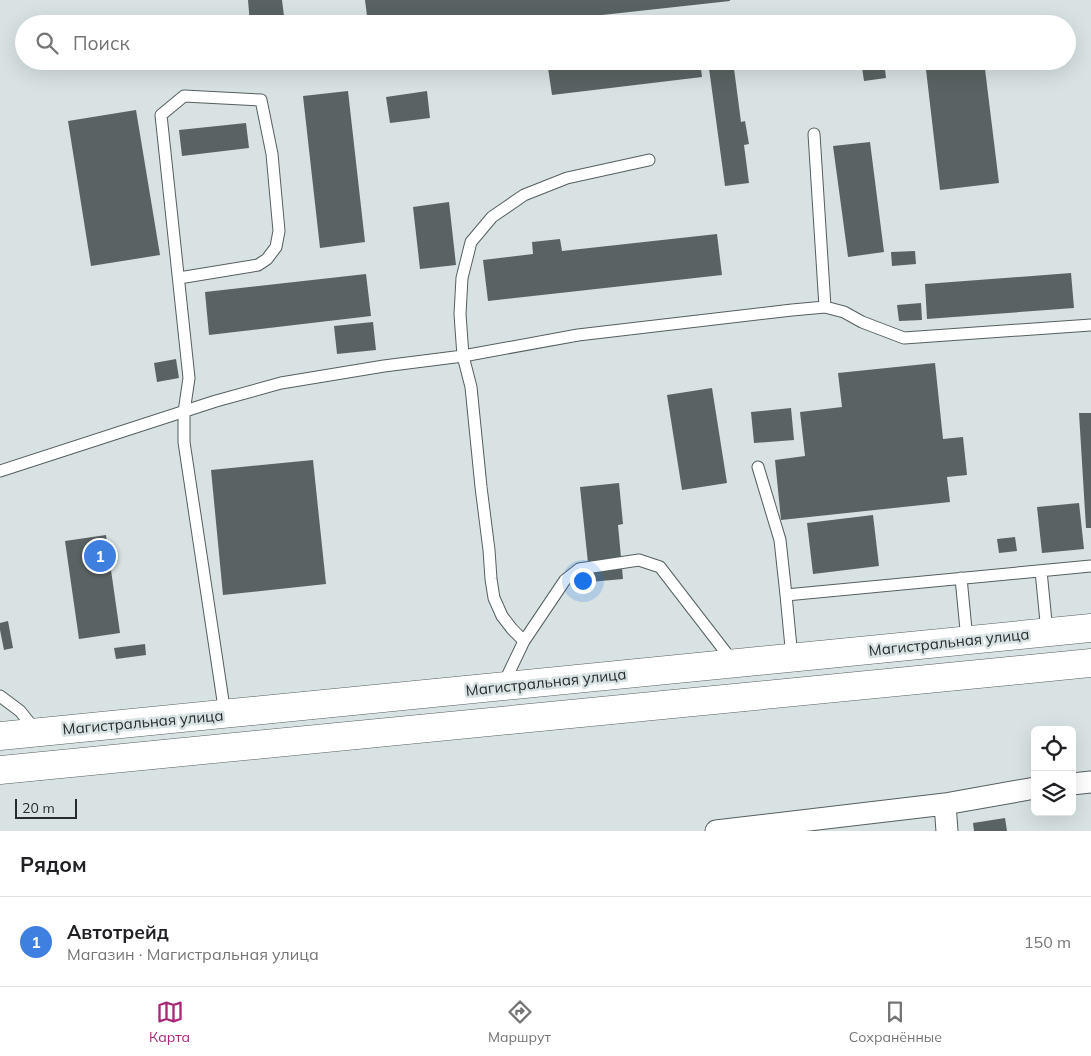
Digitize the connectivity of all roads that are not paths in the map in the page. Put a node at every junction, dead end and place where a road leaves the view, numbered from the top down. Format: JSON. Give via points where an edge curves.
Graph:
{"nodes":[{"id":1,"x":814,"y":134,"type":"dead end"},
{"id":2,"x":648,"y":160,"type":"dead end"},
{"id":3,"x":179,"y":278,"type":"junction"},
{"id":4,"x":825,"y":307,"type":"junction"},
{"id":5,"x":1091,"y":325,"type":"edge"},
{"id":6,"x":462,"y":356,"type":"junction"},
{"id":7,"x":184,"y":412,"type":"junction"},
{"id":8,"x":758,"y":467,"type":"dead end"},
{"id":9,"x":0,"y":471,"type":"edge"},
{"id":10,"x":1091,"y":566,"type":"edge"},
{"id":11,"x":1041,"y":571,"type":"junction"},
{"id":12,"x":960,"y":578,"type":"junction"},
{"id":13,"x":786,"y":595,"type":"junction"},
{"id":14,"x":1091,"y":628,"type":"edge"},
{"id":15,"x":1047,"y":632,"type":"junction"},
{"id":16,"x":967,"y":640,"type":"junction"},
{"id":17,"x":524,"y":641,"type":"junction"},
{"id":18,"x":792,"y":658,"type":"junction"},
{"id":19,"x":1091,"y":663,"type":"edge"},
{"id":20,"x":734,"y":664,"type":"junction"},
{"id":21,"x":502,"y":687,"type":"junction"},
{"id":22,"x":0,"y":696,"type":"edge"},
{"id":23,"x":225,"y":714,"type":"junction"},
{"id":24,"x":37,"y":732,"type":"junction"},
{"id":25,"x":0,"y":736,"type":"edge"},
{"id":26,"x":0,"y":770,"type":"edge"},
{"id":27,"x":1091,"y":782,"type":"edge"},
{"id":28,"x":1076,"y":784,"type":"edge"},
{"id":29,"x":1031,"y":789,"type":"edge"},
{"id":30,"x":945,"y":804,"type":"junction"},
{"id":31,"x":716,"y":831,"type":"edge"},
{"id":32,"x":947,"y":831,"type":"edge"}],
"edges":[{"from":1,"to":4,"type":"lane"},
{"from":2,"to":6,"type":"lane","via":[[567,178],[524,195],[492,217],[471,242],[462,278]]},
{"from":3,"to":3,"type":"lane","via":[[161,115],[184,96],[261,100],[272,154],[279,231],[276,247],[258,265]]},
{"from":3,"to":7,"type":"lane","via":[[189,378]]},
{"from":4,"to":5,"type":"lane","via":[[904,338]]},
{"from":4,"to":6,"type":"lane","via":[[578,335]]},
{"from":6,"to":7,"type":"lane","via":[[282,383]]},
{"from":6,"to":17,"type":"lane","via":[[471,387],[494,598],[502,616]]},
{"from":7,"to":9,"type":"lane"},
{"from":7,"to":23,"type":"lane","via":[[184,442]]},
{"from":8,"to":13,"type":"lane","via":[[780,540]]},
{"from":10,"to":11,"type":"lane"},
{"from":11,"to":12,"type":"lane"},
{"from":11,"to":15,"type":"lane"},
{"from":12,"to":13,"type":"lane"},
{"from":12,"to":16,"type":"lane"},
{"from":13,"to":18,"type":"lane"},
{"from":14,"to":15,"type":"main road","name":"Магистральная улица"},
{"from":15,"to":16,"type":"main road","name":"Магистральная улица"},
{"from":16,"to":18,"type":"main road","name":"Магистральная улица"},
{"from":17,"to":20,"type":"lane","via":[[565,580],[579,569],[639,560],[660,566]]},
{"from":17,"to":21,"type":"lane"},
{"from":18,"to":20,"type":"main road","name":"Магистральная улица"},
{"from":19,"to":26,"type":"main road"},
{"from":20,"to":21,"type":"main road","name":"Магистральная улица"},
{"from":21,"to":23,"type":"main road","name":"Магистральная улица"},
{"from":22,"to":24,"type":"lane","via":[[20,711]]},
{"from":23,"to":24,"type":"main road","name":"Магистральная улица"},
{"from":24,"to":25,"type":"main road","name":"Магистральная улица"},
{"from":27,"to":28,"type":"street"},
{"from":29,"to":30,"type":"street"},
{"from":30,"to":31,"type":"street"},
{"from":30,"to":32,"type":"street"}]}
